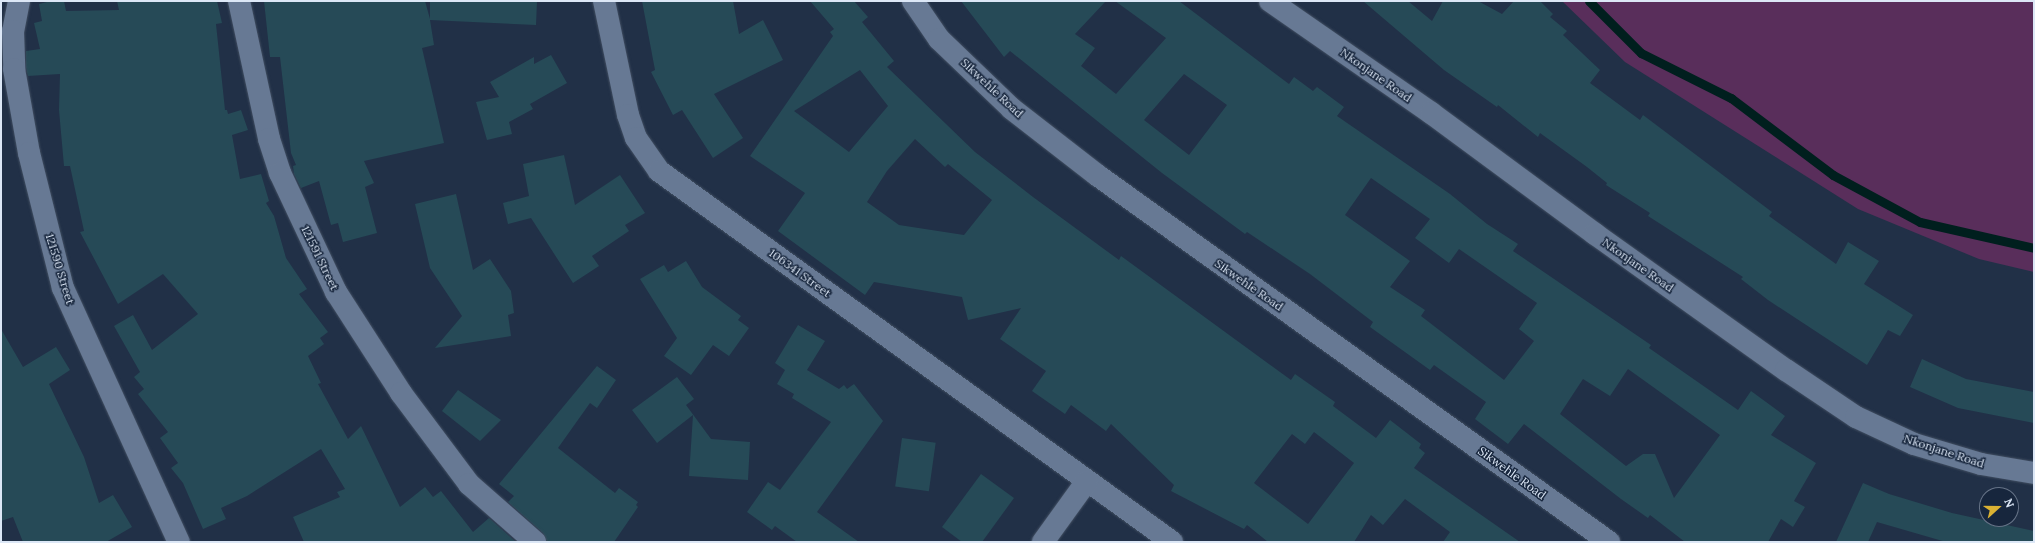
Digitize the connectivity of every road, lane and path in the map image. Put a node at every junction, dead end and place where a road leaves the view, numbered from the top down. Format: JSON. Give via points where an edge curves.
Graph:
{"nodes":[{"id":1,"x":19,"y":1,"type":"edge"},
{"id":2,"x":239,"y":1,"type":"edge"},
{"id":3,"x":604,"y":1,"type":"edge"},
{"id":4,"x":913,"y":1,"type":"edge"},
{"id":5,"x":1270,"y":1,"type":"edge"},
{"id":6,"x":2034,"y":473,"type":"edge"},
{"id":7,"x":1086,"y":481,"type":"junction"},
{"id":8,"x":179,"y":542,"type":"edge"},
{"id":9,"x":535,"y":542,"type":"edge"},
{"id":10,"x":1043,"y":542,"type":"edge"},
{"id":11,"x":1172,"y":542,"type":"edge"},
{"id":12,"x":1609,"y":542,"type":"edge"}],
"edges":[{"from":1,"to":8,"type":"street","name":"121590 Street","via":[[12,31],[14,69],[29,153],[63,288]]},
{"from":2,"to":9,"type":"street","name":"121591 Street","via":[[269,139],[280,174],[336,292],[374,353],[469,484]]},
{"from":3,"to":7,"type":"street","name":"106341 Street","via":[[628,115],[636,138],[659,171]]},
{"from":4,"to":12,"type":"street","name":"Sikwehle Road","via":[[939,39],[1012,109],[1097,175]]},
{"from":5,"to":6,"type":"street","name":"Nkonjane Road","via":[[1432,113],[1595,234],[1856,417],[1914,444],[1981,464]]},
{"from":7,"to":10,"type":"street"},
{"from":7,"to":11,"type":"street","name":"106341 Street"}]}
